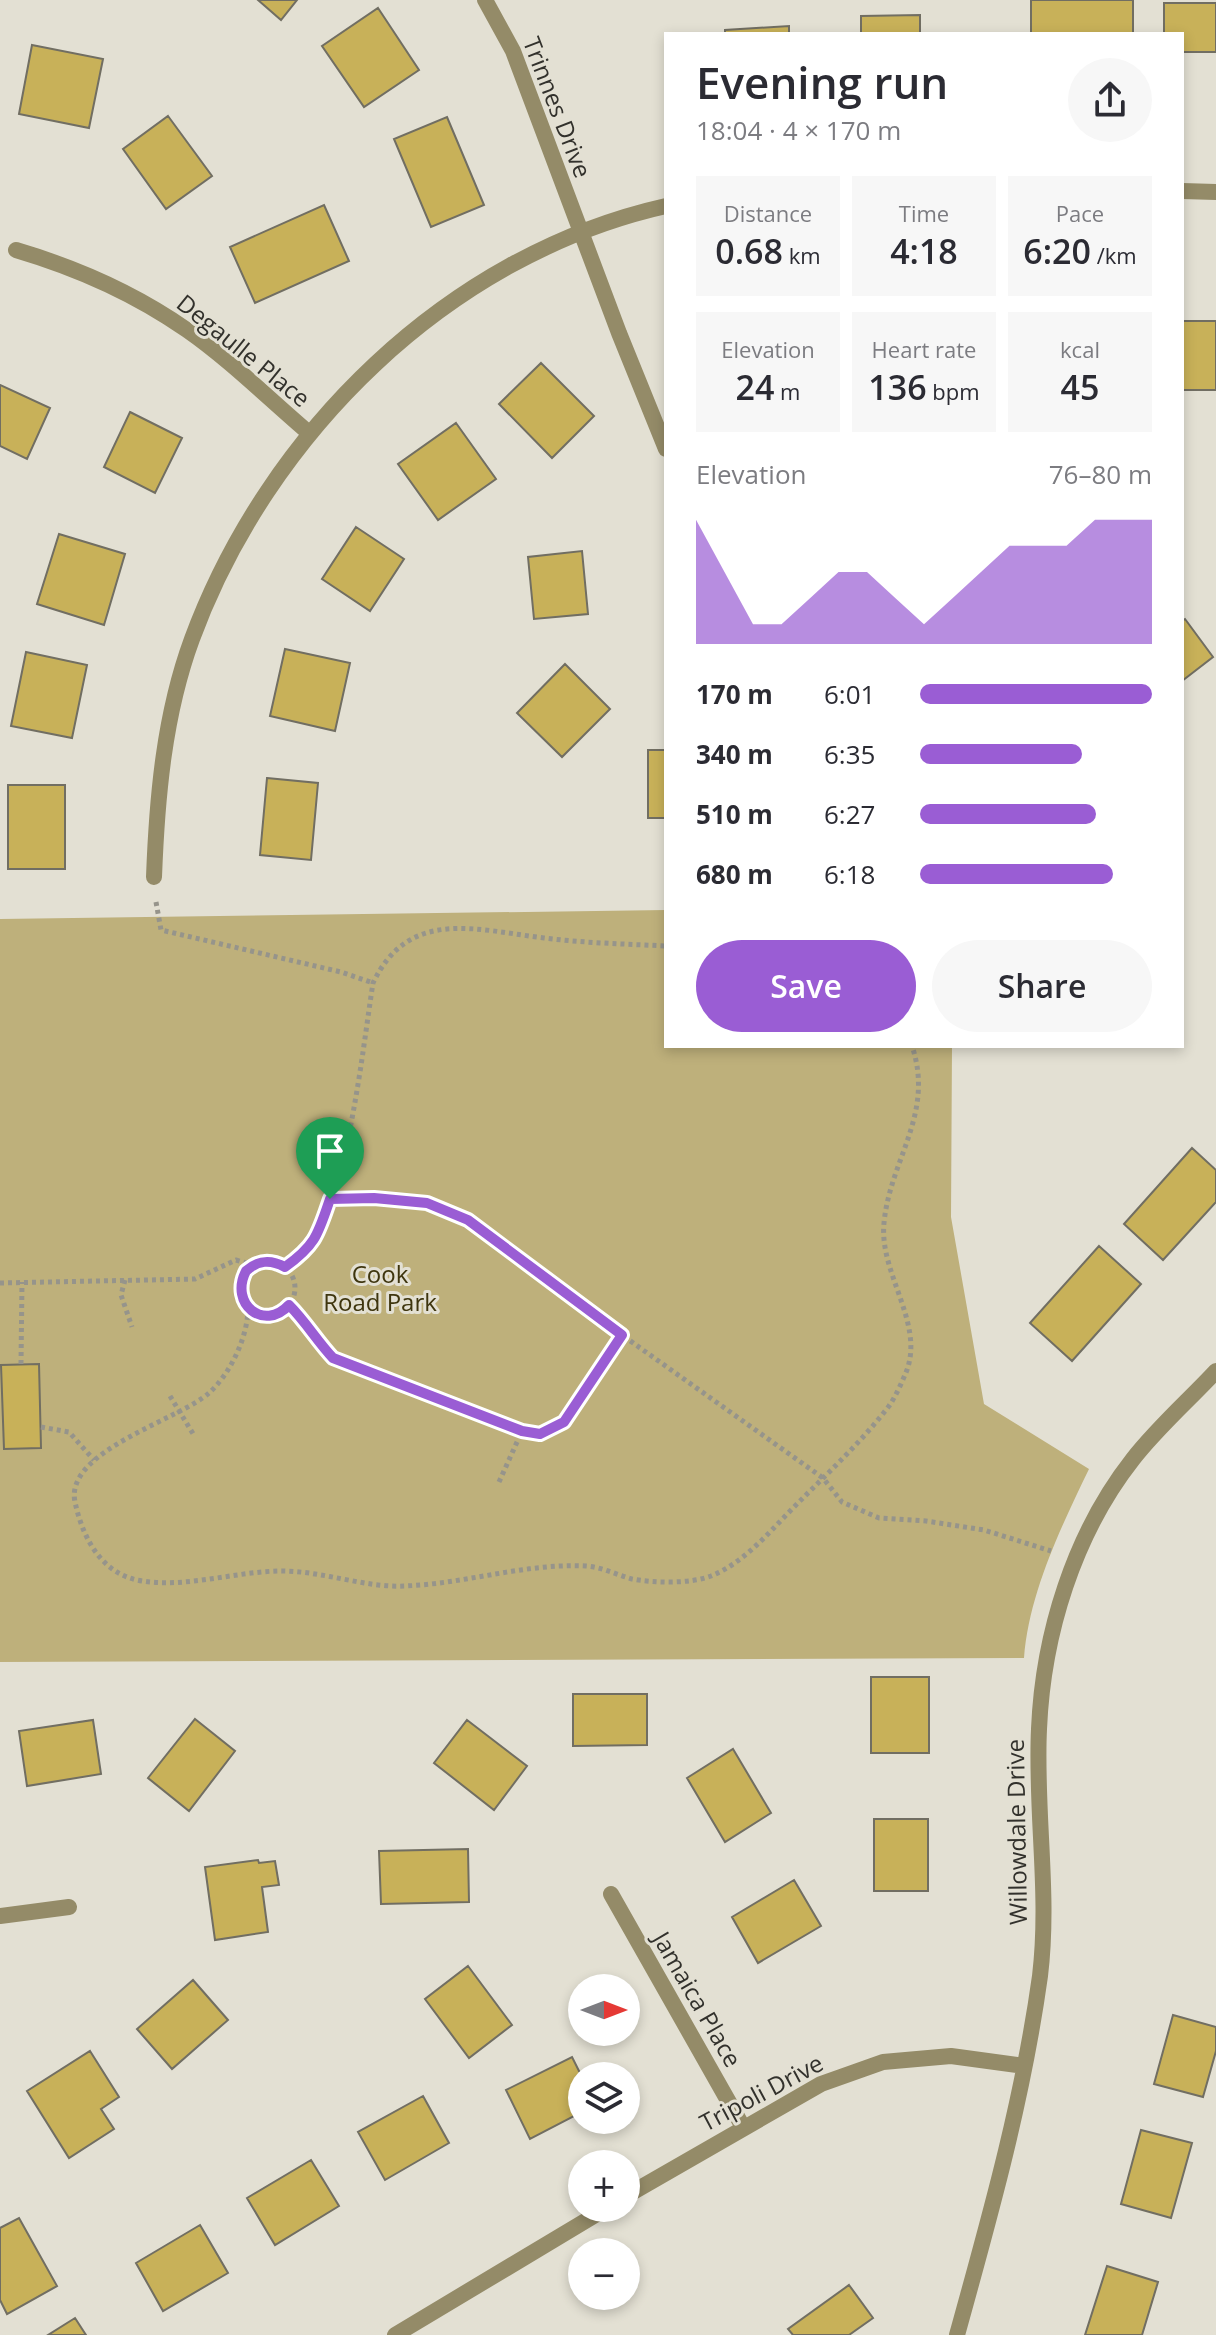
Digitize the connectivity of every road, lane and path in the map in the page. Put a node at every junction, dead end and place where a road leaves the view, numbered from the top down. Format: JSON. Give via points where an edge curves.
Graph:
{"nodes":[{"id":1,"x":485,"y":0,"type":"edge"},
{"id":2,"x":1184,"y":191,"type":"edge"},
{"id":3,"x":1216,"y":192,"type":"edge"},
{"id":4,"x":664,"y":207,"type":"edge"},
{"id":5,"x":582,"y":234,"type":"junction"},
{"id":6,"x":16,"y":250,"type":"dead end"},
{"id":7,"x":309,"y":433,"type":"junction"},
{"id":8,"x":664,"y":444,"type":"edge"},
{"id":9,"x":154,"y":877,"type":"joint"},
{"id":10,"x":664,"y":946,"type":"edge"},
{"id":11,"x":373,"y":983,"type":"junction"},
{"id":12,"x":913,"y":1048,"type":"edge"},
{"id":13,"x":330,"y":1199,"type":"junction"},
{"id":14,"x":285,"y":1267,"type":"junction"},
{"id":15,"x":246,"y":1271,"type":"junction"},
{"id":16,"x":125,"y":1280,"type":"junction"},
{"id":17,"x":22,"y":1282,"type":"junction"},
{"id":18,"x":0,"y":1283,"type":"edge"},
{"id":19,"x":289,"y":1305,"type":"junction"},
{"id":20,"x":248,"y":1308,"type":"junction"},
{"id":21,"x":132,"y":1327,"type":"dead end"},
{"id":22,"x":622,"y":1335,"type":"junction"},
{"id":23,"x":21,"y":1364,"type":"dead end"},
{"id":24,"x":1216,"y":1371,"type":"edge"},
{"id":25,"x":170,"y":1396,"type":"dead end"},
{"id":26,"x":179,"y":1411,"type":"junction"},
{"id":27,"x":41,"y":1427,"type":"dead end"},
{"id":28,"x":522,"y":1431,"type":"junction"},
{"id":29,"x":195,"y":1437,"type":"dead end"},
{"id":30,"x":94,"y":1460,"type":"junction"},
{"id":31,"x":823,"y":1478,"type":"junction"},
{"id":32,"x":499,"y":1482,"type":"dead end"},
{"id":33,"x":1076,"y":1562,"type":"junction"},
{"id":34,"x":611,"y":1894,"type":"dead end"},
{"id":35,"x":69,"y":1907,"type":"dead end"},
{"id":36,"x":0,"y":1916,"type":"edge"},
{"id":37,"x":1024,"y":2066,"type":"junction"},
{"id":38,"x":743,"y":2127,"type":"junction"},
{"id":39,"x":640,"y":2188,"type":"edge"},
{"id":40,"x":584,"y":2222,"type":"edge"},
{"id":41,"x":395,"y":2335,"type":"edge"},
{"id":42,"x":957,"y":2335,"type":"edge"}],
"edges":[{"from":1,"to":5,"type":"street","name":"Trinnes Drive","via":[[513,51]]},
{"from":2,"to":3,"type":"street"},
{"from":4,"to":5,"type":"street"},
{"from":5,"to":7,"type":"street","via":[[513,265],[444,307],[378,361]]},
{"from":5,"to":8,"type":"street","name":"Trinnes Drive"},
{"from":6,"to":7,"type":"street","name":"Degaulle Place","via":[[68,266],[141,301],[188,331]]},
{"from":7,"to":9,"type":"street","via":[[262,497],[225,562],[192,640],[169,720]]},
{"from":9,"to":11,"type":"path","via":[[161,930]]},
{"from":10,"to":11,"type":"path","via":[[543,938],[485,928],[428,931],[400,946],[381,965]]},
{"from":11,"to":13,"type":"path","via":[[341,1167]]},
{"from":12,"to":31,"type":"path","via":[[920,1070],[919,1096],[883,1227],[888,1267],[911,1339],[908,1367],[892,1402]]},
{"from":13,"to":14,"type":"path","via":[[306,1252]]},
{"from":13,"to":22,"type":"path","via":[[427,1203],[468,1220]]},
{"from":14,"to":15,"type":"path","via":[[262,1261]]},
{"from":14,"to":19,"type":"path","via":[[295,1283]]},
{"from":15,"to":16,"type":"path","via":[[246,1263],[236,1260],[195,1279]]},
{"from":15,"to":20,"type":"path","via":[[240,1294]]},
{"from":16,"to":17,"type":"path"},
{"from":16,"to":21,"type":"path","via":[[121,1295]]},
{"from":17,"to":18,"type":"path"},
{"from":17,"to":23,"type":"path"},
{"from":19,"to":20,"type":"path","via":[[268,1316]]},
{"from":19,"to":28,"type":"path","via":[[333,1358]]},
{"from":20,"to":26,"type":"path","via":[[248,1321],[223,1377],[207,1395]]},
{"from":22,"to":28,"type":"path","via":[[564,1422],[540,1434]]},
{"from":22,"to":31,"type":"path"},
{"from":24,"to":33,"type":"street","name":"Willowdale Drive","via":[[1134,1457],[1111,1490]]},
{"from":25,"to":26,"type":"path"},
{"from":26,"to":29,"type":"path"},
{"from":26,"to":30,"type":"path"},
{"from":27,"to":30,"type":"path","via":[[69,1432]]},
{"from":28,"to":32,"type":"path"},
{"from":30,"to":31,"type":"path","via":[[75,1481],[74,1498],[89,1547],[114,1571],[142,1581],[278,1571],[400,1587],[549,1565],[592,1566],[634,1579],[708,1577],[742,1558]]},
{"from":31,"to":33,"type":"path","via":[[842,1502],[879,1518],[984,1530]]},
{"from":33,"to":37,"type":"street","name":"Willowdale Drive","via":[[1044,1664],[1039,1730],[1044,1903],[1040,1974]]},
{"from":34,"to":38,"type":"street","name":"Jamaica Place"},
{"from":35,"to":36,"type":"street"},
{"from":37,"to":38,"type":"street","name":"Tripoli Drive","via":[[951,2056],[883,2062],[821,2084]]},
{"from":37,"to":42,"type":"street","name":"Willowdale Drive","via":[[1014,2126]]},
{"from":38,"to":39,"type":"street","name":"Tripoli Drive"},
{"from":40,"to":41,"type":"street"}]}
